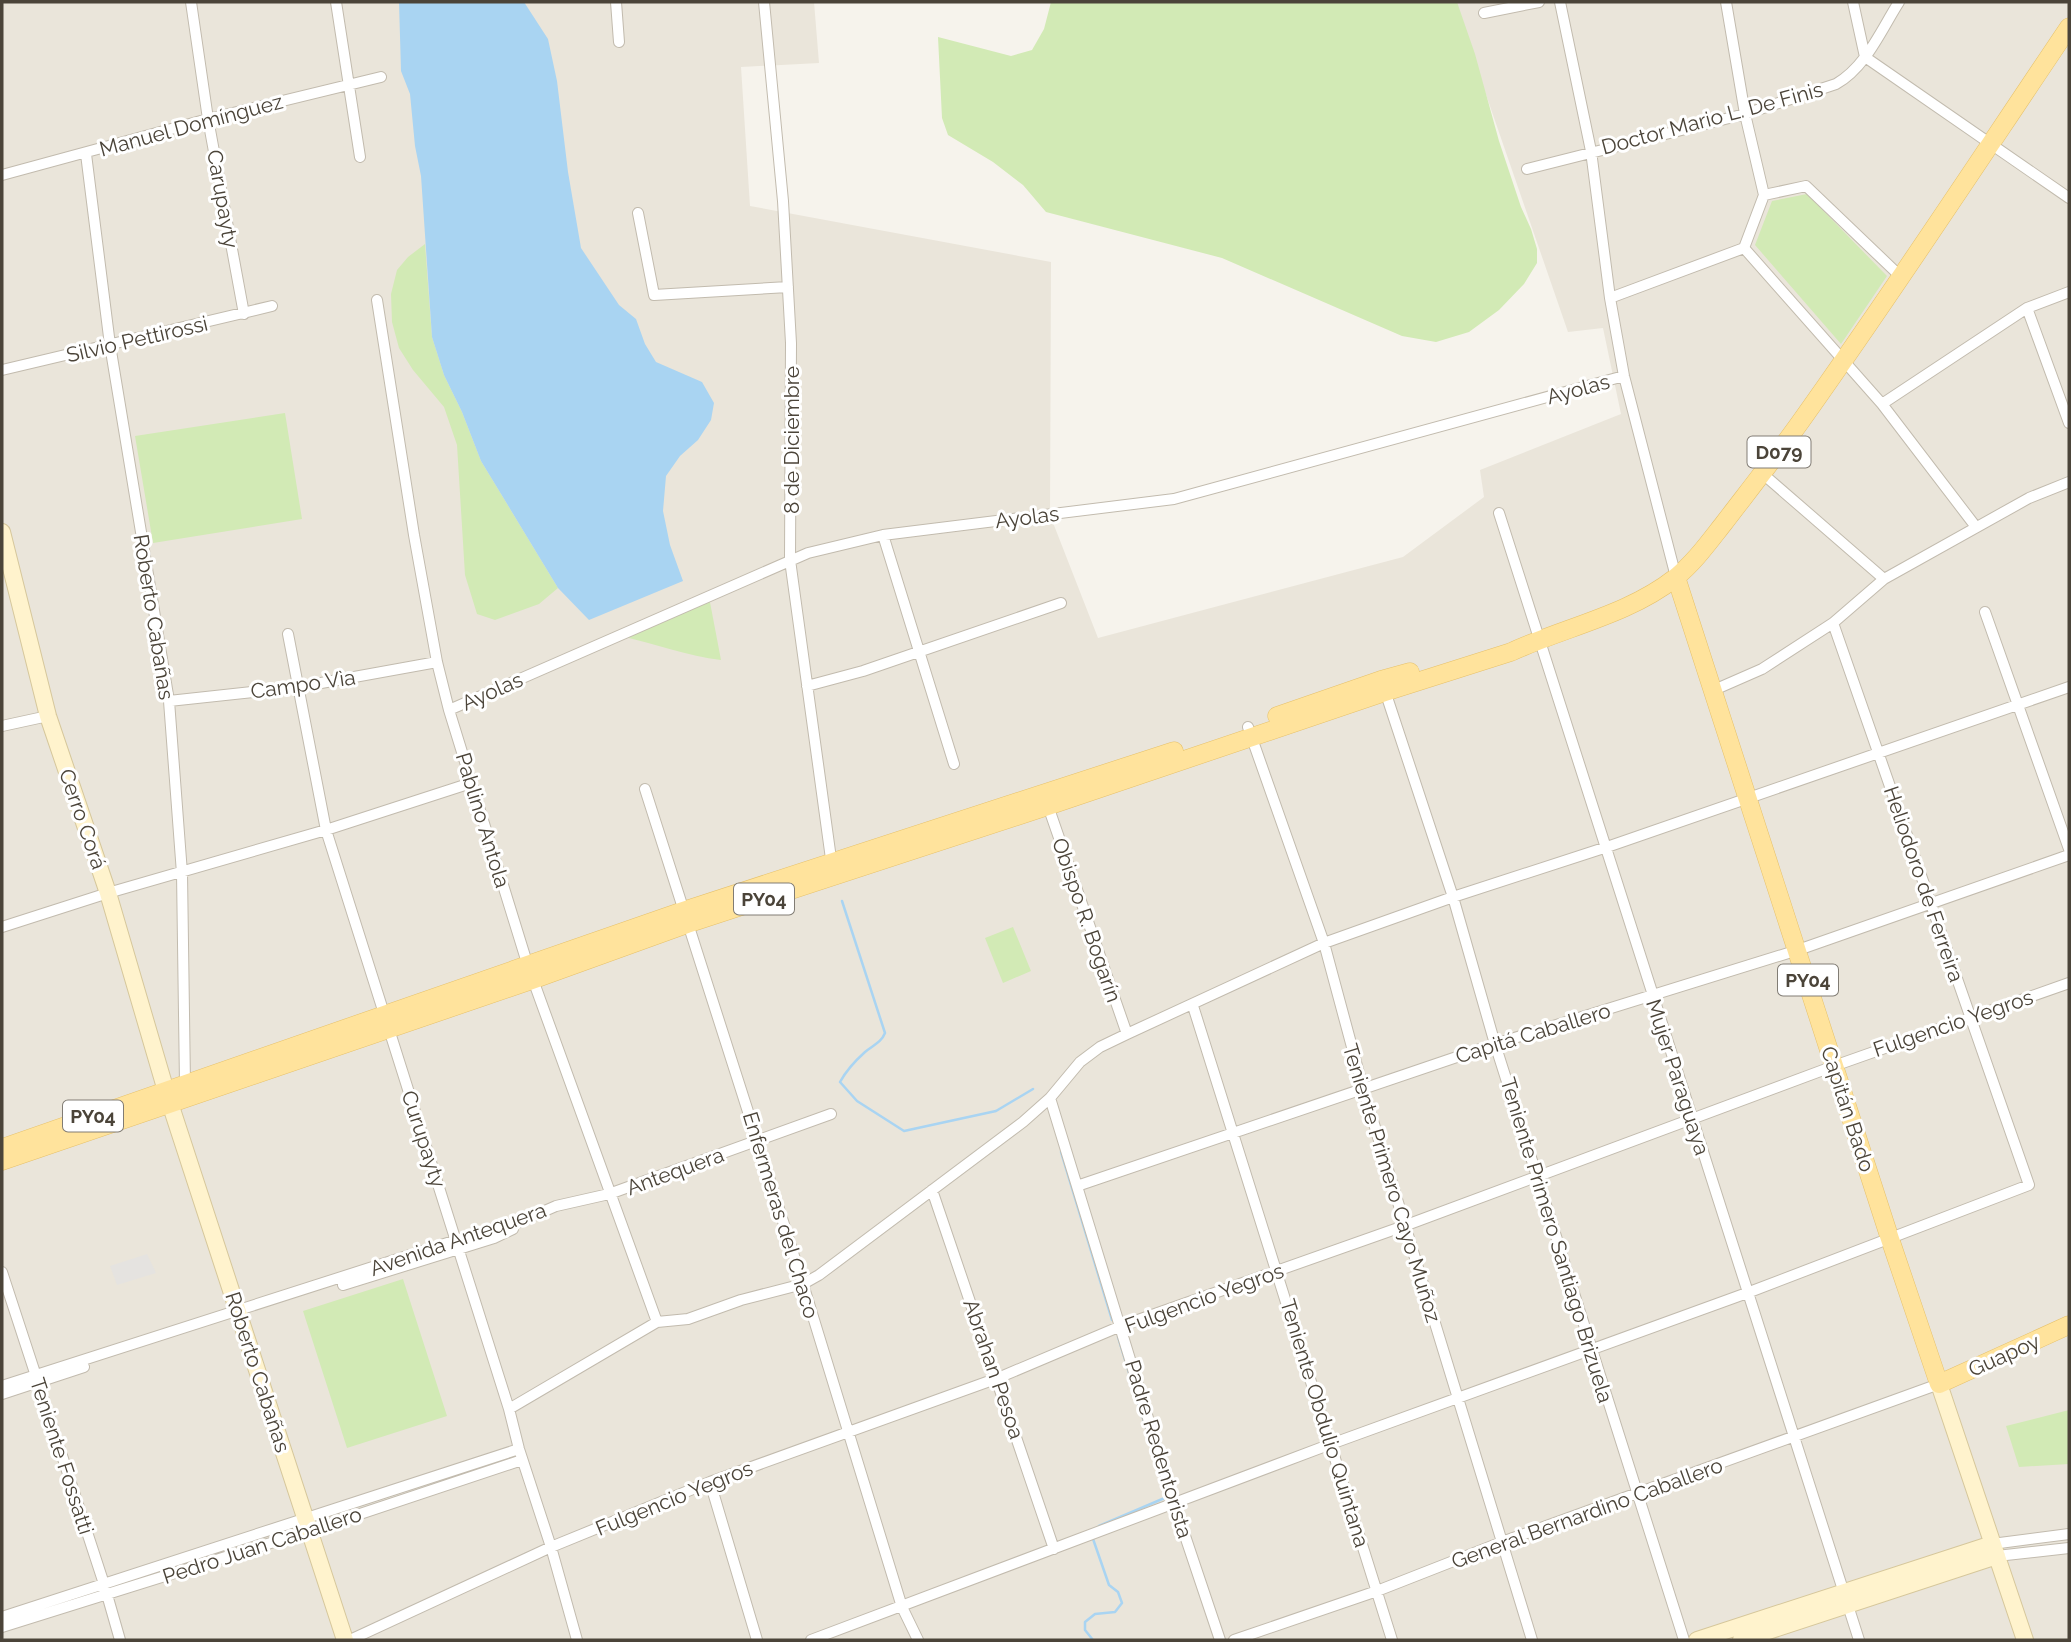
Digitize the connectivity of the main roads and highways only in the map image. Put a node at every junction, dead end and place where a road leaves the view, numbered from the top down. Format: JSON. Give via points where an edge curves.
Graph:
{"nodes":[{"id":1,"x":2069,"y":27,"type":"edge"},
{"id":2,"x":2,"y":532,"type":"edge"},
{"id":3,"x":1676,"y":577,"type":"junction"},
{"id":4,"x":1250,"y":732,"type":"junction"},
{"id":5,"x":833,"y":869,"type":"junction"},
{"id":6,"x":386,"y":1023,"type":"junction"},
{"id":7,"x":169,"y":1097,"type":"junction"},
{"id":8,"x":2,"y":1148,"type":"edge"},
{"id":9,"x":2,"y":1161,"type":"edge"},
{"id":10,"x":2069,"y":1325,"type":"edge"},
{"id":11,"x":1939,"y":1384,"type":"junction"},
{"id":12,"x":1995,"y":1550,"type":"junction"},
{"id":13,"x":1845,"y":1598,"type":"junction"},
{"id":14,"x":345,"y":1640,"type":"edge"},
{"id":15,"x":1697,"y":1640,"type":"edge"},
{"id":16,"x":1741,"y":1640,"type":"edge"},
{"id":17,"x":2025,"y":1640,"type":"edge"}],
"edges":[{"from":1,"to":3,"type":"main road","number":"D079","via":[[1763,474]]},
{"from":2,"to":7,"type":"main road","name":"Cerro Corá","via":[[48,716],[108,893]]},
{"from":3,"to":4,"type":"main road","number":"PY04","via":[[1631,605],[1534,641],[1510,645]]},
{"from":3,"to":11,"type":"main road","name":"Capitán Bado","number":"PY04"},
{"from":4,"to":5,"type":"main road","number":"PY04"},
{"from":4,"to":5,"type":"main road","number":"PY04","via":[[1048,806]]},
{"from":5,"to":6,"type":"main road","number":"PY04"},
{"from":6,"to":7,"type":"main road","number":"PY04"},
{"from":6,"to":7,"type":"main road","number":"PY04","via":[[185,1084]]},
{"from":7,"to":8,"type":"main road","number":"PY04"},
{"from":7,"to":9,"type":"main road","number":"PY04"},
{"from":7,"to":14,"type":"main road","name":"Roberto Cabañas"},
{"from":10,"to":11,"type":"main road","name":"Guapoy"},
{"from":11,"to":12,"type":"main road","name":"Capitán Bado"},
{"from":12,"to":13,"type":"main road"},
{"from":12,"to":17,"type":"main road","name":"Capitán Bado"},
{"from":13,"to":15,"type":"main road"},
{"from":13,"to":16,"type":"main road"}]}
